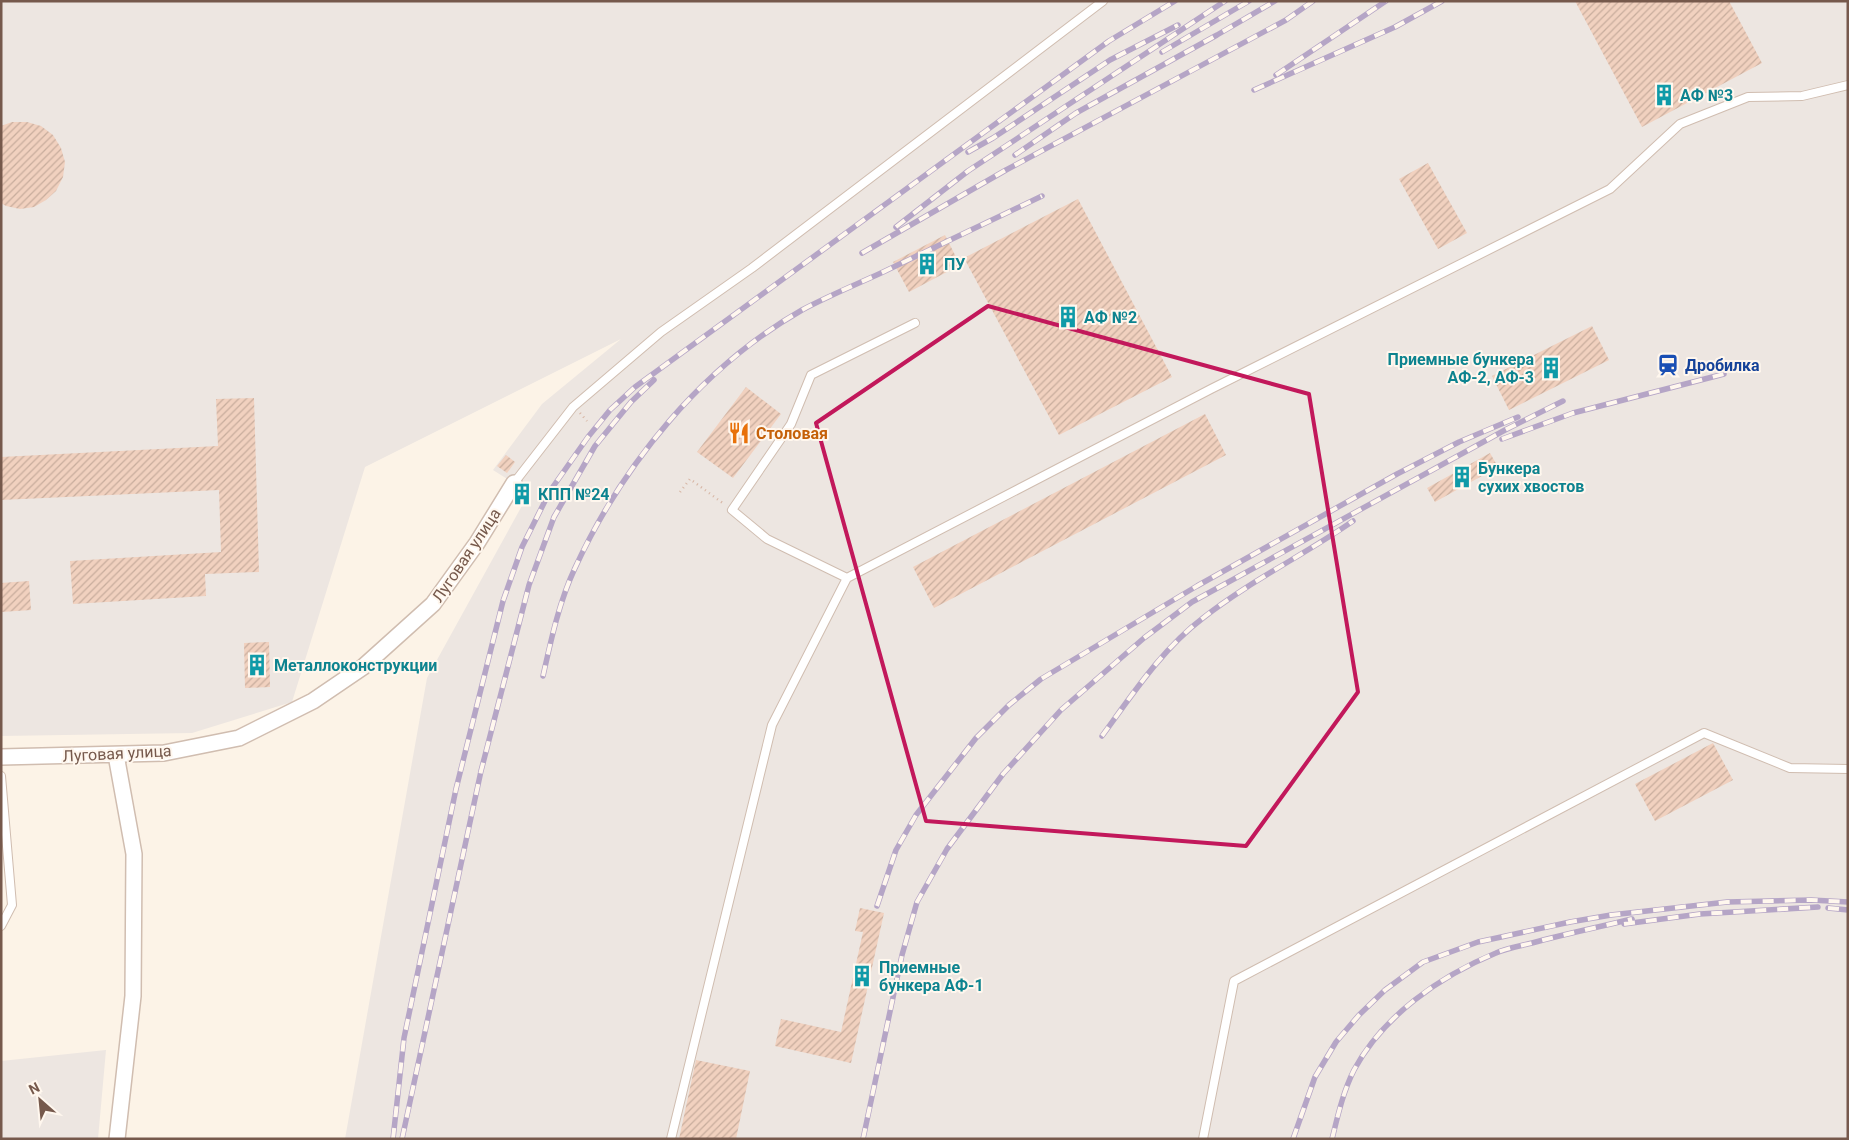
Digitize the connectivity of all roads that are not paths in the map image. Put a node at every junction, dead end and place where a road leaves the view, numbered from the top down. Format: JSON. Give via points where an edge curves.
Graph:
{"nodes":[{"id":1,"x":1103,"y":1,"type":"edge"},
{"id":2,"x":1848,"y":85,"type":"edge"},
{"id":3,"x":914,"y":323,"type":"dead end"},
{"id":4,"x":514,"y":483,"type":"joint"},
{"id":5,"x":847,"y":578,"type":"junction"},
{"id":6,"x":116,"y":755,"type":"junction"},
{"id":7,"x":1,"y":757,"type":"edge"},
{"id":8,"x":1848,"y":769,"type":"edge"},
{"id":9,"x":1,"y":776,"type":"edge"},
{"id":10,"x":1,"y":926,"type":"edge"},
{"id":11,"x":118,"y":1139,"type":"edge"},
{"id":12,"x":671,"y":1139,"type":"edge"},
{"id":13,"x":1204,"y":1139,"type":"edge"}],
"edges":[{"from":1,"to":4,"type":"lane","via":[[752,268],[661,332],[573,407]]},
{"from":2,"to":5,"type":"lane","via":[[1802,96],[1748,97],[1680,124],[1610,188],[1236,376]]},
{"from":3,"to":5,"type":"lane","via":[[811,375],[791,424],[732,510],[767,539]]},
{"from":4,"to":6,"type":"street","name":"Луговая улица","via":[[434,604],[356,672],[313,701],[239,738],[164,754]]},
{"from":5,"to":12,"type":"lane","via":[[772,725]]},
{"from":6,"to":7,"type":"street","name":"Луговая улица"},
{"from":6,"to":11,"type":"street","via":[[134,854],[133,996]]},
{"from":8,"to":13,"type":"lane","via":[[1790,768],[1704,734],[1234,981]]},
{"from":9,"to":10,"type":"lane","via":[[12,904]]}]}
